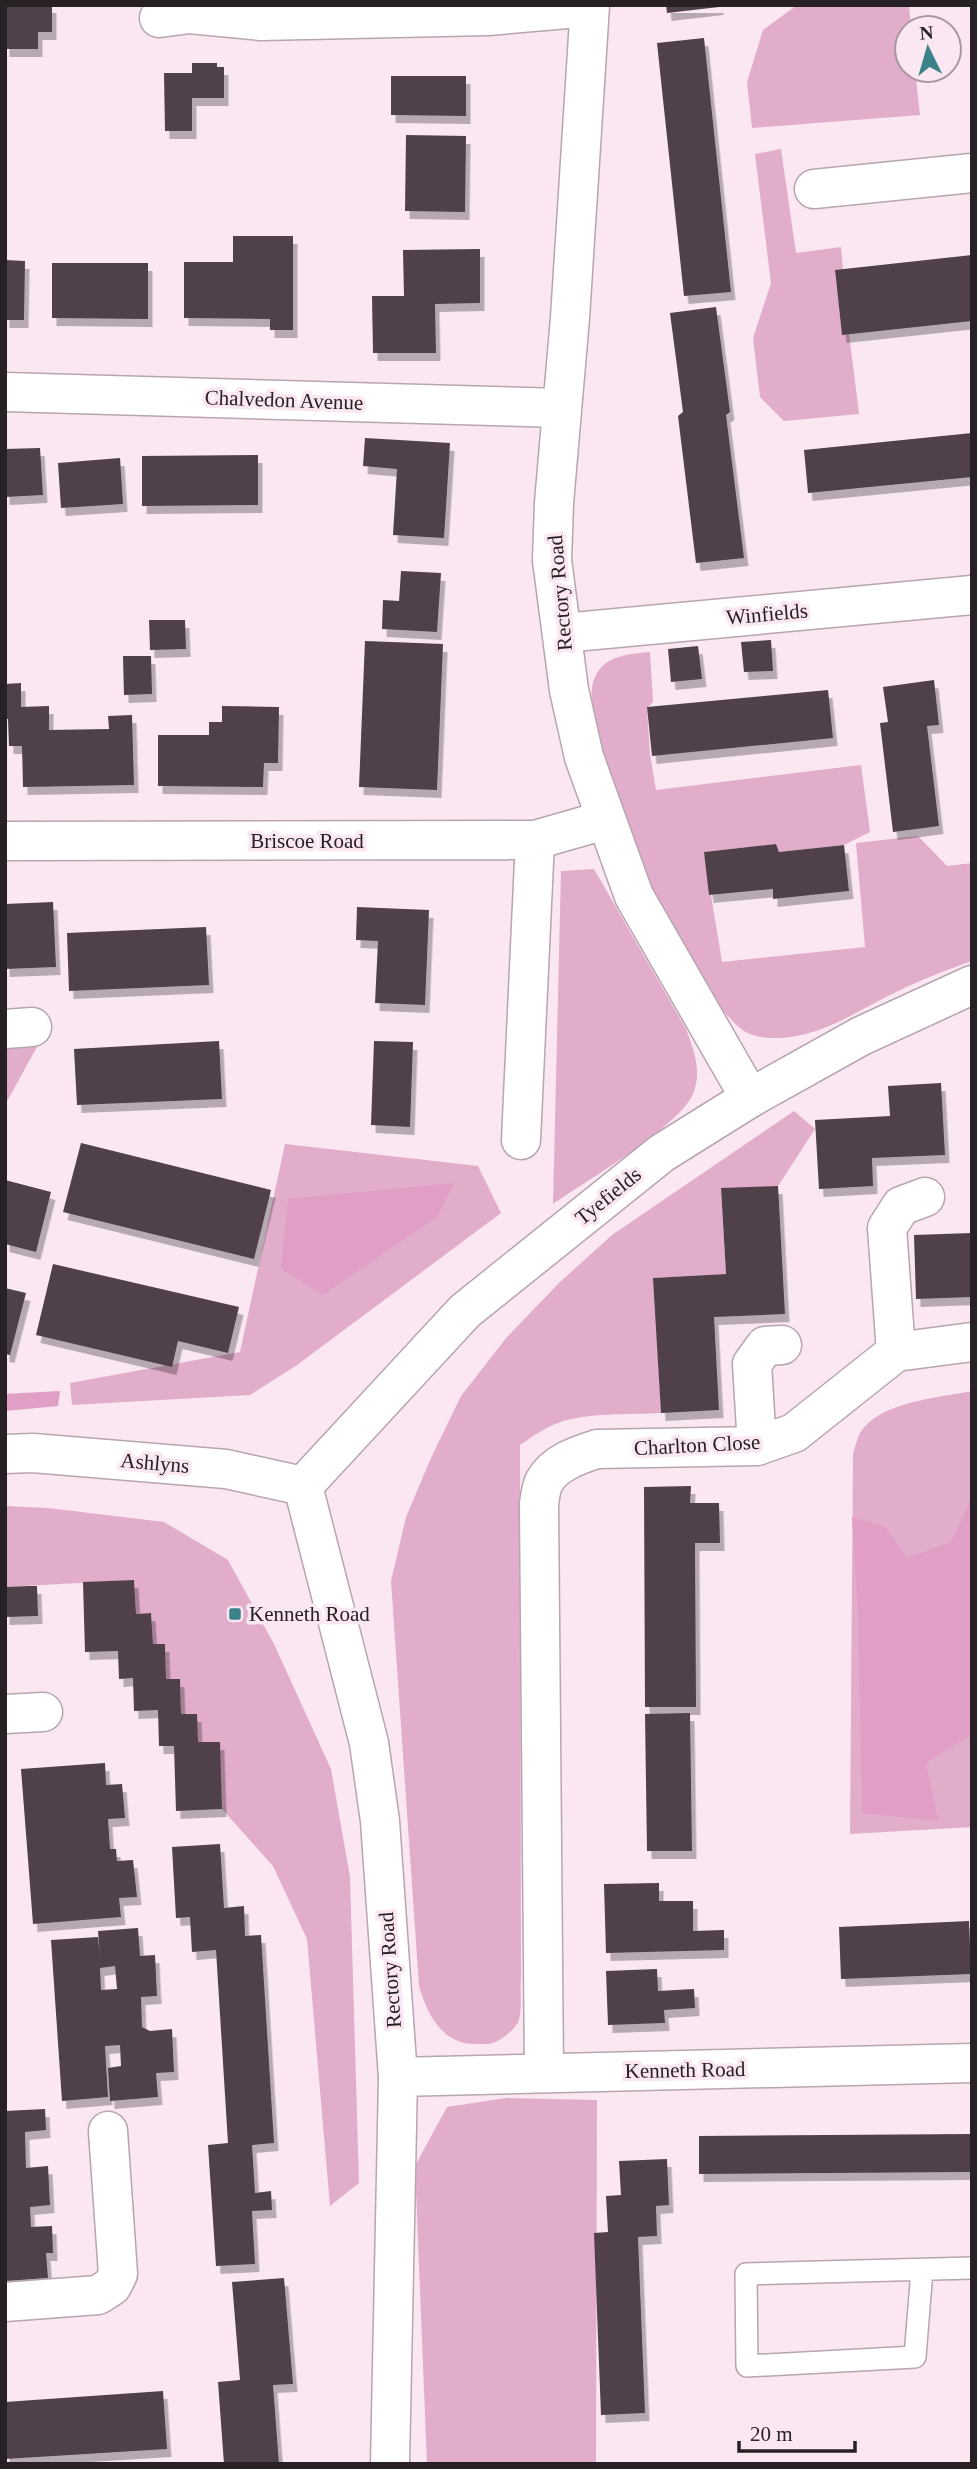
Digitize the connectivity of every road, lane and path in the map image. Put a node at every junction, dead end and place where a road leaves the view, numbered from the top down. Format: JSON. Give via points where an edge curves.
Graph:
{"nodes":[{"id":1,"x":590,"y":6,"type":"edge"},
{"id":2,"x":159,"y":18,"type":"dead end"},
{"id":3,"x":972,"y":173,"type":"edge"},
{"id":4,"x":814,"y":189,"type":"dead end"},
{"id":5,"x":5,"y":392,"type":"edge"},
{"id":6,"x":562,"y":408,"type":"junction"},
{"id":7,"x":972,"y":595,"type":"edge"},
{"id":8,"x":562,"y":633,"type":"junction"},
{"id":9,"x":605,"y":820,"type":"junction"},
{"id":10,"x":535,"y":840,"type":"junction"},
{"id":11,"x":5,"y":841,"type":"edge"},
{"id":12,"x":972,"y":985,"type":"edge"},
{"id":13,"x":750,"y":1098,"type":"junction"},
{"id":14,"x":521,"y":1140,"type":"dead end"},
{"id":15,"x":925,"y":1197,"type":"dead end"},
{"id":16,"x":972,"y":1342,"type":"edge"},
{"id":17,"x":782,"y":1345,"type":"dead end"},
{"id":18,"x":896,"y":1352,"type":"junction"},
{"id":19,"x":757,"y":1446,"type":"junction"},
{"id":20,"x":5,"y":1454,"type":"edge"},
{"id":21,"x":303,"y":1486,"type":"junction"},
{"id":22,"x":43,"y":1712,"type":"dead end"},
{"id":23,"x":5,"y":1714,"type":"edge"},
{"id":24,"x":972,"y":2063,"type":"edge"},
{"id":25,"x":544,"y":2073,"type":"junction"},
{"id":26,"x":398,"y":2077,"type":"junction"},
{"id":27,"x":108,"y":2131,"type":"dead end"},
{"id":28,"x":972,"y":2268,"type":"edge"},
{"id":29,"x":922,"y":2270,"type":"junction"},
{"id":30,"x":5,"y":2302,"type":"edge"},
{"id":31,"x":390,"y":2464,"type":"edge"}],
"edges":[{"from":1,"to":2,"type":"street","via":[[488,16],[261,21],[190,14]]},
{"from":1,"to":6,"type":"street","name":"Rectory Road"},
{"from":3,"to":4,"type":"street"},
{"from":5,"to":6,"type":"street","name":"Chalvedon Avenue"},
{"from":6,"to":8,"type":"street","name":"Rectory Road","via":[[552,559]]},
{"from":7,"to":8,"type":"street","name":"Winfields"},
{"from":8,"to":9,"type":"street","name":"Rectory Road","via":[[584,757]]},
{"from":9,"to":10,"type":"street","name":"Briscoe Road"},
{"from":9,"to":13,"type":"street","name":"Rectory Road","via":[[648,923]]},
{"from":10,"to":11,"type":"street","name":"Briscoe Road"},
{"from":10,"to":14,"type":"street"},
{"from":12,"to":13,"type":"street","name":"Tyefields","via":[[861,1036]]},
{"from":13,"to":21,"type":"street","name":"Tyefields","via":[[662,1153],[466,1311]]},
{"from":15,"to":18,"type":"street","via":[[901,1206],[887,1228]]},
{"from":16,"to":18,"type":"street"},
{"from":17,"to":19,"type":"street","via":[[765,1346],[752,1364]]},
{"from":18,"to":19,"type":"street","name":"Charlton Close","via":[[794,1433]]},
{"from":19,"to":25,"type":"street","name":"Charlton Close","via":[[597,1450],[563,1463],[545,1481],[539,1504]]},
{"from":20,"to":21,"type":"street","name":"Ashlyns","via":[[226,1469]]},
{"from":21,"to":26,"type":"street","name":"Rectory Road","via":[[369,1743],[380,1821]]},
{"from":22,"to":23,"type":"street"},
{"from":24,"to":25,"type":"street","name":"Kenneth Road"},
{"from":25,"to":26,"type":"street","name":"Kenneth Road"},
{"from":26,"to":31,"type":"street","name":"Rectory Road"},
{"from":27,"to":30,"type":"street","via":[[118,2274],[112,2286],[98,2295]]},
{"from":28,"to":29,"type":"lane"},
{"from":29,"to":29,"type":"lane","via":[[746,2274],[747,2366],[915,2357]]}]}
